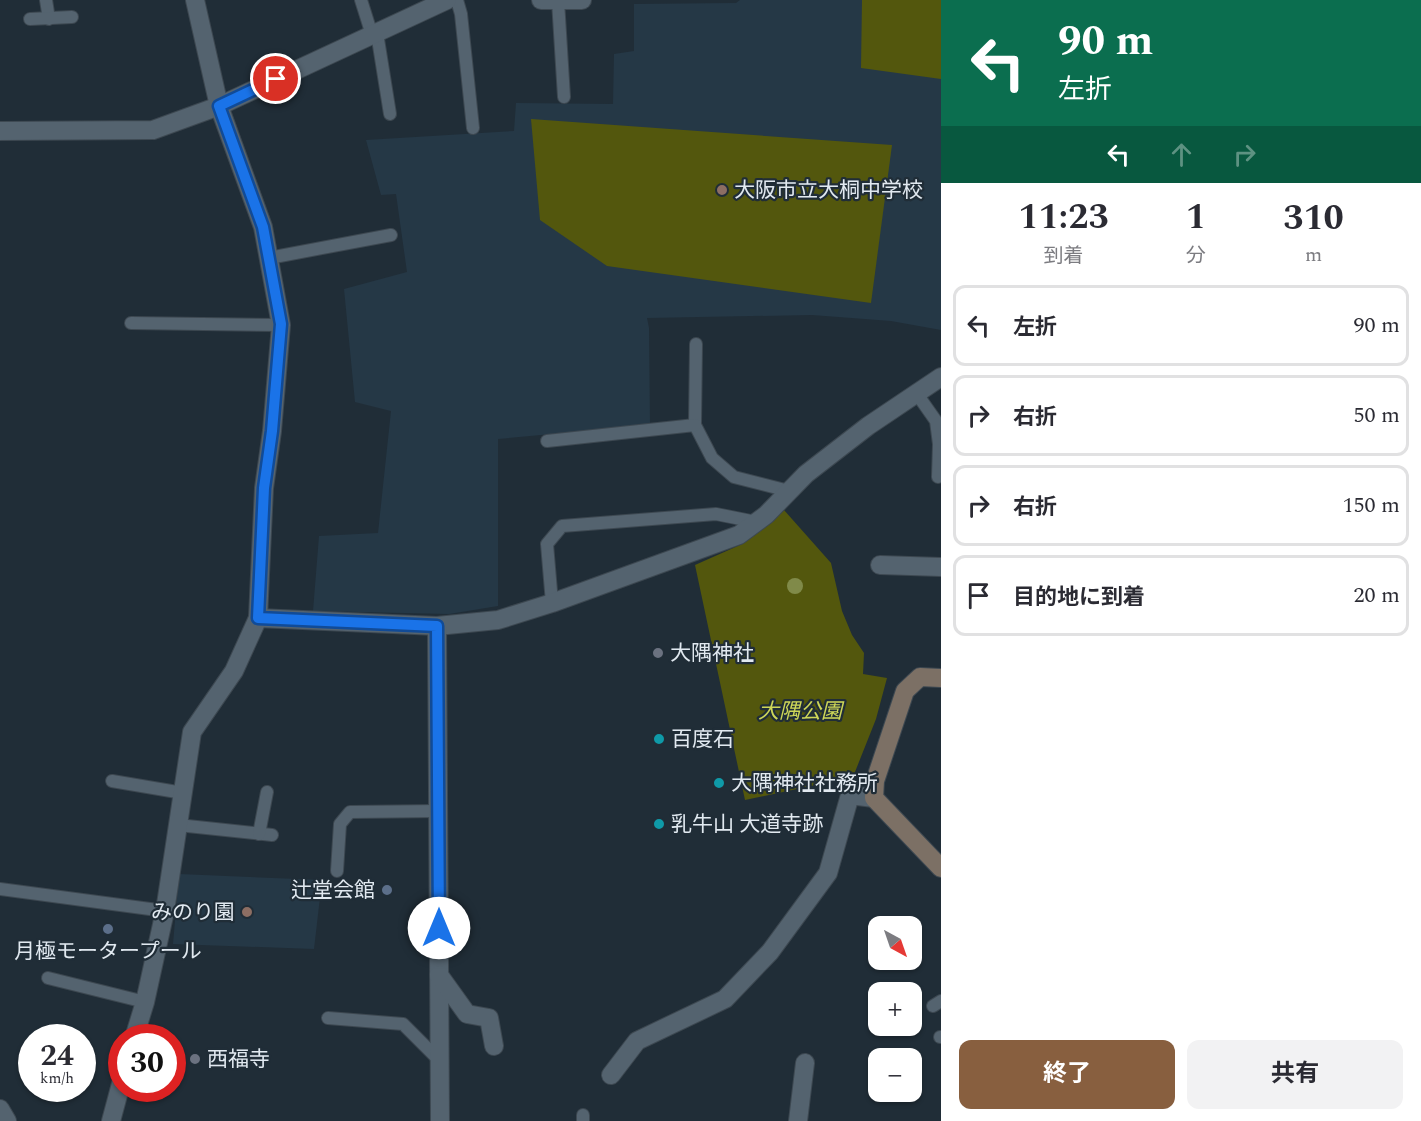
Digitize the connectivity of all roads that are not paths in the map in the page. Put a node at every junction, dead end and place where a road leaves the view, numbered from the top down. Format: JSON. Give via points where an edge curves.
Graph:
{"nodes":[{"id":1,"x":46,"y":0,"type":"edge"},
{"id":2,"x":195,"y":0,"type":"edge"},
{"id":3,"x":361,"y":0,"type":"edge"},
{"id":4,"x":447,"y":0,"type":"edge"},
{"id":5,"x":457,"y":0,"type":"edge"},
{"id":6,"x":541,"y":0,"type":"edge"},
{"id":7,"x":582,"y":0,"type":"edge"},
{"id":8,"x":558,"y":1,"type":"edge"},
{"id":9,"x":72,"y":17,"type":"dead end"},
{"id":10,"x":30,"y":19,"type":"dead end"},
{"id":11,"x":49,"y":19,"type":"junction"},
{"id":12,"x":375,"y":34,"type":"junction"},
{"id":13,"x":564,"y":97,"type":"dead end"},
{"id":14,"x":219,"y":106,"type":"junction"},
{"id":15,"x":390,"y":114,"type":"dead end"},
{"id":16,"x":473,"y":128,"type":"dead end"},
{"id":17,"x":0,"y":131,"type":"edge"},
{"id":18,"x":391,"y":235,"type":"dead end"},
{"id":19,"x":269,"y":258,"type":"junction"},
{"id":20,"x":131,"y":323,"type":"dead end"},
{"id":21,"x":281,"y":324,"type":"junction"},
{"id":22,"x":696,"y":344,"type":"dead end"},
{"id":23,"x":941,"y":377,"type":"edge"},
{"id":24,"x":917,"y":393,"type":"junction"},
{"id":25,"x":695,"y":425,"type":"junction"},
{"id":26,"x":547,"y":441,"type":"dead end"},
{"id":27,"x":938,"y":477,"type":"dead end"},
{"id":28,"x":789,"y":491,"type":"junction"},
{"id":29,"x":756,"y":522,"type":"junction"},
{"id":30,"x":880,"y":565,"type":"dead end"},
{"id":31,"x":941,"y":567,"type":"edge"},
{"id":32,"x":552,"y":603,"type":"junction"},
{"id":33,"x":258,"y":618,"type":"junction"},
{"id":34,"x":437,"y":626,"type":"junction"},
{"id":35,"x":941,"y":678,"type":"edge"},
{"id":36,"x":112,"y":781,"type":"dead end"},
{"id":37,"x":267,"y":792,"type":"dead end"},
{"id":38,"x":183,"y":793,"type":"junction"},
{"id":39,"x":874,"y":798,"type":"junction"},
{"id":40,"x":439,"y":811,"type":"junction"},
{"id":41,"x":178,"y":825,"type":"junction"},
{"id":42,"x":259,"y":834,"type":"junction"},
{"id":43,"x":272,"y":835,"type":"dead end"},
{"id":44,"x":941,"y":868,"type":"edge"},
{"id":45,"x":337,"y":871,"type":"dead end"},
{"id":46,"x":0,"y":890,"type":"edge"},
{"id":47,"x":165,"y":911,"type":"junction"},
{"id":48,"x":439,"y":975,"type":"junction"},
{"id":49,"x":48,"y":978,"type":"dead end"},
{"id":50,"x":145,"y":1002,"type":"junction"},
{"id":51,"x":328,"y":1018,"type":"dead end"},
{"id":52,"x":138,"y":1024,"type":"edge"},
{"id":53,"x":494,"y":1046,"type":"dead end"},
{"id":54,"x":440,"y":1061,"type":"junction"},
{"id":55,"x":805,"y":1062,"type":"dead end"},
{"id":56,"x":611,"y":1075,"type":"dead end"},
{"id":57,"x":116,"y":1102,"type":"edge"},
{"id":58,"x":0,"y":1109,"type":"edge"},
{"id":59,"x":7,"y":1121,"type":"edge"},
{"id":60,"x":111,"y":1121,"type":"edge"},
{"id":61,"x":440,"y":1121,"type":"edge"},
{"id":62,"x":798,"y":1121,"type":"edge"}],
"edges":[{"from":1,"to":11,"type":"lane"},
{"from":2,"to":14,"type":"street"},
{"from":3,"to":12,"type":"lane"},
{"from":4,"to":12,"type":"street"},
{"from":5,"to":16,"type":"lane"},
{"from":6,"to":8,"type":"street"},
{"from":7,"to":8,"type":"street"},
{"from":8,"to":13,"type":"lane"},
{"from":9,"to":11,"type":"lane"},
{"from":10,"to":11,"type":"lane"},
{"from":12,"to":14,"type":"street"},
{"from":12,"to":15,"type":"lane"},
{"from":14,"to":17,"type":"street","via":[[153,130]]},
{"from":14,"to":19,"type":"street","via":[[263,227]]},
{"from":18,"to":19,"type":"lane"},
{"from":19,"to":21,"type":"street"},
{"from":20,"to":21,"type":"lane"},
{"from":21,"to":33,"type":"street","via":[[264,488]]},
{"from":22,"to":25,"type":"lane"},
{"from":23,"to":24,"type":"street"},
{"from":24,"to":27,"type":"lane","via":[[936,421]]},
{"from":24,"to":28,"type":"street","via":[[868,426]]},
{"from":25,"to":26,"type":"lane"},
{"from":25,"to":28,"type":"lane","via":[[712,458],[734,477]]},
{"from":28,"to":29,"type":"street"},
{"from":29,"to":32,"type":"street","via":[[739,535]]},
{"from":29,"to":32,"type":"lane","via":[[716,514],[562,526],[547,544]]},
{"from":30,"to":31,"type":"street"},
{"from":32,"to":34,"type":"street","via":[[498,620]]},
{"from":33,"to":34,"type":"street"},
{"from":33,"to":38,"type":"street","via":[[234,671],[192,732]]},
{"from":34,"to":40,"type":"street"},
{"from":35,"to":39,"type":"street","via":[[920,677],[905,691],[880,762]]},
{"from":36,"to":38,"type":"lane"},
{"from":37,"to":42,"type":"lane"},
{"from":38,"to":41,"type":"street"},
{"from":39,"to":44,"type":"street"},
{"from":39,"to":56,"type":"street","via":[[850,795],[828,873],[763,960],[725,999],[637,1041]]},
{"from":40,"to":45,"type":"lane","via":[[351,812],[340,824]]},
{"from":40,"to":48,"type":"street"},
{"from":41,"to":42,"type":"lane"},
{"from":41,"to":47,"type":"street"},
{"from":42,"to":43,"type":"lane"},
{"from":46,"to":47,"type":"lane"},
{"from":47,"to":50,"type":"street"},
{"from":48,"to":53,"type":"street","via":[[467,1014],[489,1018]]},
{"from":48,"to":54,"type":"street"},
{"from":49,"to":50,"type":"lane"},
{"from":50,"to":52,"type":"street"},
{"from":51,"to":54,"type":"lane","via":[[403,1024]]},
{"from":54,"to":61,"type":"street"},
{"from":55,"to":62,"type":"street"},
{"from":57,"to":60,"type":"street"},
{"from":58,"to":59,"type":"street"}]}
